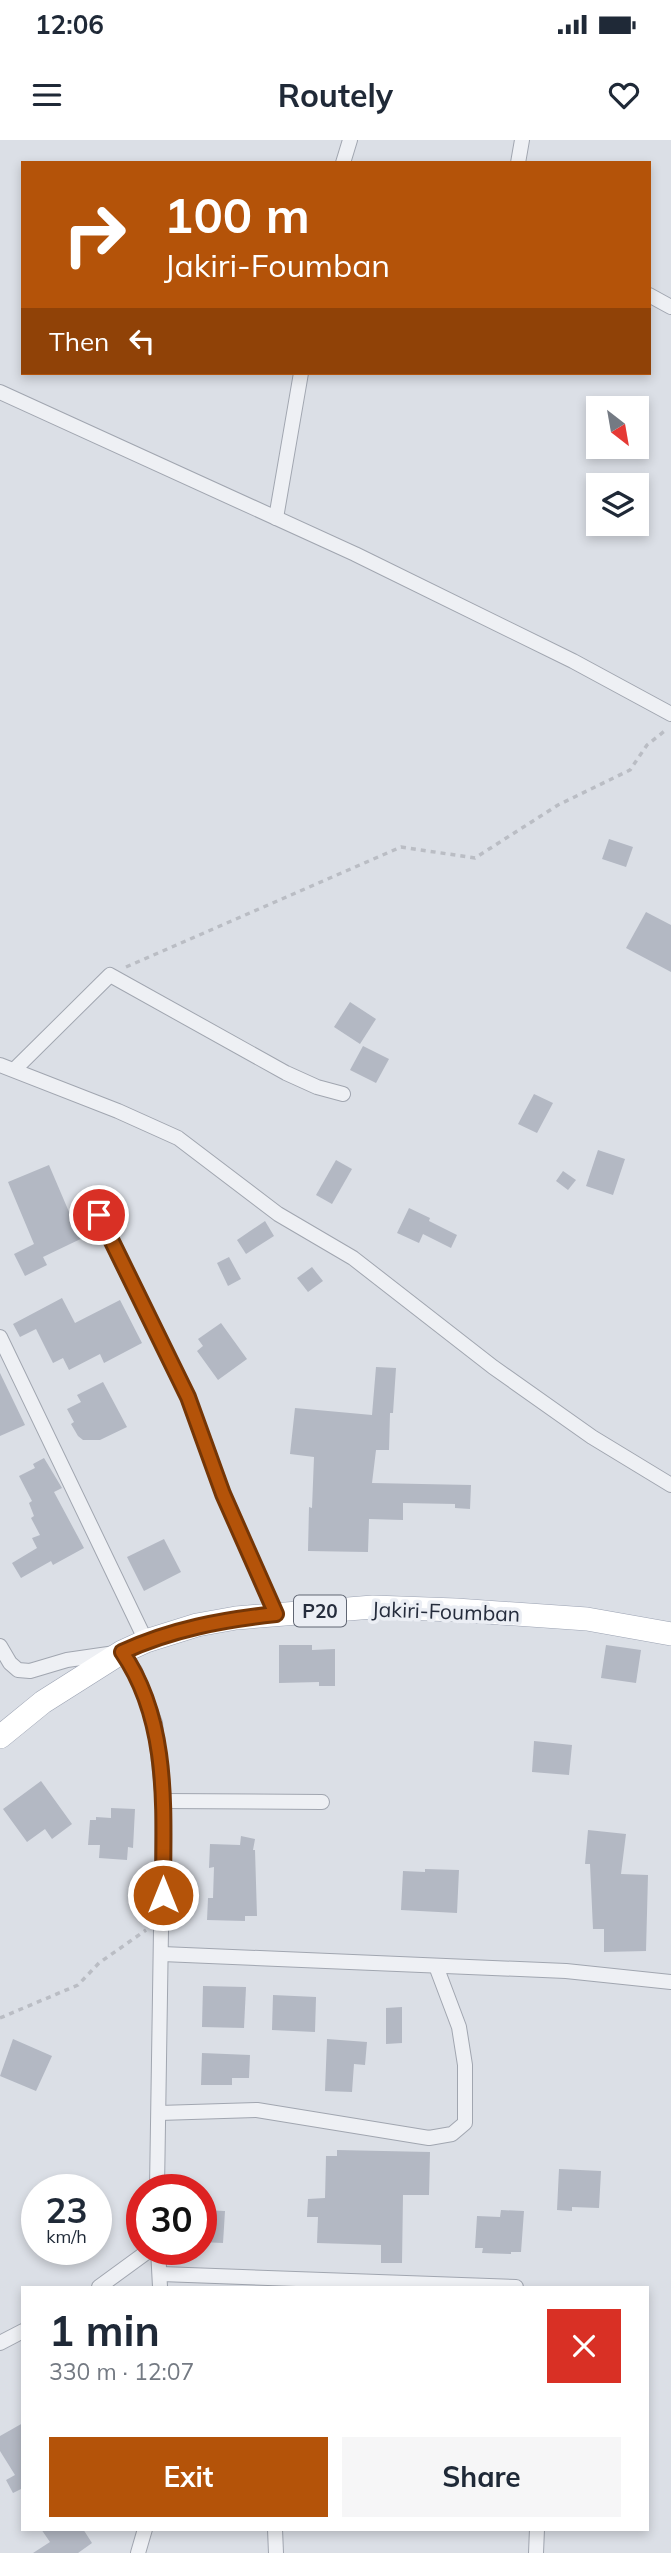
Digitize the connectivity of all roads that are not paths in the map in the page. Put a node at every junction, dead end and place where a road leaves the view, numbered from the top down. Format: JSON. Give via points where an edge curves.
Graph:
{"nodes":[{"id":1,"x":350,"y":140,"type":"edge"},
{"id":2,"x":522,"y":140,"type":"edge"},
{"id":3,"x":344,"y":161,"type":"edge"},
{"id":4,"x":519,"y":161,"type":"edge"},
{"id":5,"x":651,"y":296,"type":"edge"},
{"id":6,"x":671,"y":307,"type":"edge"},
{"id":7,"x":301,"y":375,"type":"edge"},
{"id":8,"x":0,"y":392,"type":"edge"},
{"id":9,"x":275,"y":519,"type":"junction"},
{"id":10,"x":671,"y":714,"type":"edge"},
{"id":11,"x":0,"y":1065,"type":"edge"},
{"id":12,"x":15,"y":1069,"type":"junction"},
{"id":13,"x":343,"y":1094,"type":"dead end"},
{"id":14,"x":91,"y":1200,"type":"dead end"},
{"id":15,"x":0,"y":1337,"type":"edge"},
{"id":16,"x":671,"y":1485,"type":"edge"},
{"id":17,"x":276,"y":1614,"type":"junction"},
{"id":18,"x":671,"y":1634,"type":"edge"},
{"id":19,"x":146,"y":1641,"type":"junction"},
{"id":20,"x":0,"y":1646,"type":"edge"},
{"id":21,"x":122,"y":1652,"type":"junction"},
{"id":22,"x":0,"y":1737,"type":"edge"},
{"id":23,"x":163,"y":1801,"type":"junction"},
{"id":24,"x":321,"y":1802,"type":"dead end"},
{"id":25,"x":162,"y":1954,"type":"junction"},
{"id":26,"x":436,"y":1966,"type":"junction"},
{"id":27,"x":671,"y":1982,"type":"edge"},
{"id":28,"x":159,"y":2113,"type":"junction"},
{"id":29,"x":158,"y":2174,"type":"edge"},
{"id":30,"x":129,"y":2265,"type":"edge"},
{"id":31,"x":160,"y":2280,"type":"edge"},
{"id":32,"x":100,"y":2286,"type":"edge"},
{"id":33,"x":465,"y":2286,"type":"edge"},
{"id":34,"x":21,"y":2332,"type":"edge"},
{"id":35,"x":0,"y":2343,"type":"edge"},
{"id":36,"x":144,"y":2531,"type":"edge"},
{"id":37,"x":275,"y":2531,"type":"edge"},
{"id":38,"x":537,"y":2531,"type":"edge"},
{"id":39,"x":138,"y":2553,"type":"edge"},
{"id":40,"x":276,"y":2553,"type":"edge"},
{"id":41,"x":536,"y":2553,"type":"edge"}],
"edges":[{"from":1,"to":3,"type":"street"},
{"from":2,"to":4,"type":"street"},
{"from":5,"to":6,"type":"street"},
{"from":7,"to":9,"type":"street"},
{"from":8,"to":9,"type":"street"},
{"from":9,"to":10,"type":"street","via":[[573,661]]},
{"from":11,"to":12,"type":"street"},
{"from":12,"to":13,"type":"street","via":[[110,975],[286,1073]]},
{"from":12,"to":16,"type":"street","via":[[178,1139],[278,1214],[353,1258],[592,1437]]},
{"from":14,"to":17,"type":"street","via":[[188,1397],[223,1494]]},
{"from":15,"to":19,"type":"street"},
{"from":17,"to":18,"type":"main road","name":"Jakiri-Foumban","number":"P20","via":[[373,1607],[456,1610],[587,1619]]},
{"from":17,"to":19,"type":"main road","name":"Jakiri-Foumban","number":"P20","via":[[198,1625]]},
{"from":19,"to":21,"type":"main road","name":"Jakiri-Foumban","number":"P20"},
{"from":20,"to":21,"type":"street","via":[[10,1663],[30,1671]]},
{"from":21,"to":22,"type":"main road","name":"Jakiri-Foumban","number":"P20","via":[[43,1702]]},
{"from":21,"to":23,"type":"street","via":[[135,1671],[155,1723]]},
{"from":23,"to":24,"type":"street"},
{"from":23,"to":25,"type":"street"},
{"from":25,"to":26,"type":"street"},
{"from":25,"to":28,"type":"street"},
{"from":26,"to":27,"type":"street","via":[[566,1971]]},
{"from":26,"to":28,"type":"street","via":[[459,2027],[465,2065],[465,2123],[452,2134],[429,2138],[257,2110]]},
{"from":28,"to":29,"type":"street"},
{"from":30,"to":32,"type":"street"},
{"from":31,"to":33,"type":"street"},
{"from":34,"to":35,"type":"street"},
{"from":36,"to":39,"type":"street"},
{"from":37,"to":40,"type":"street"},
{"from":38,"to":41,"type":"street"}]}
